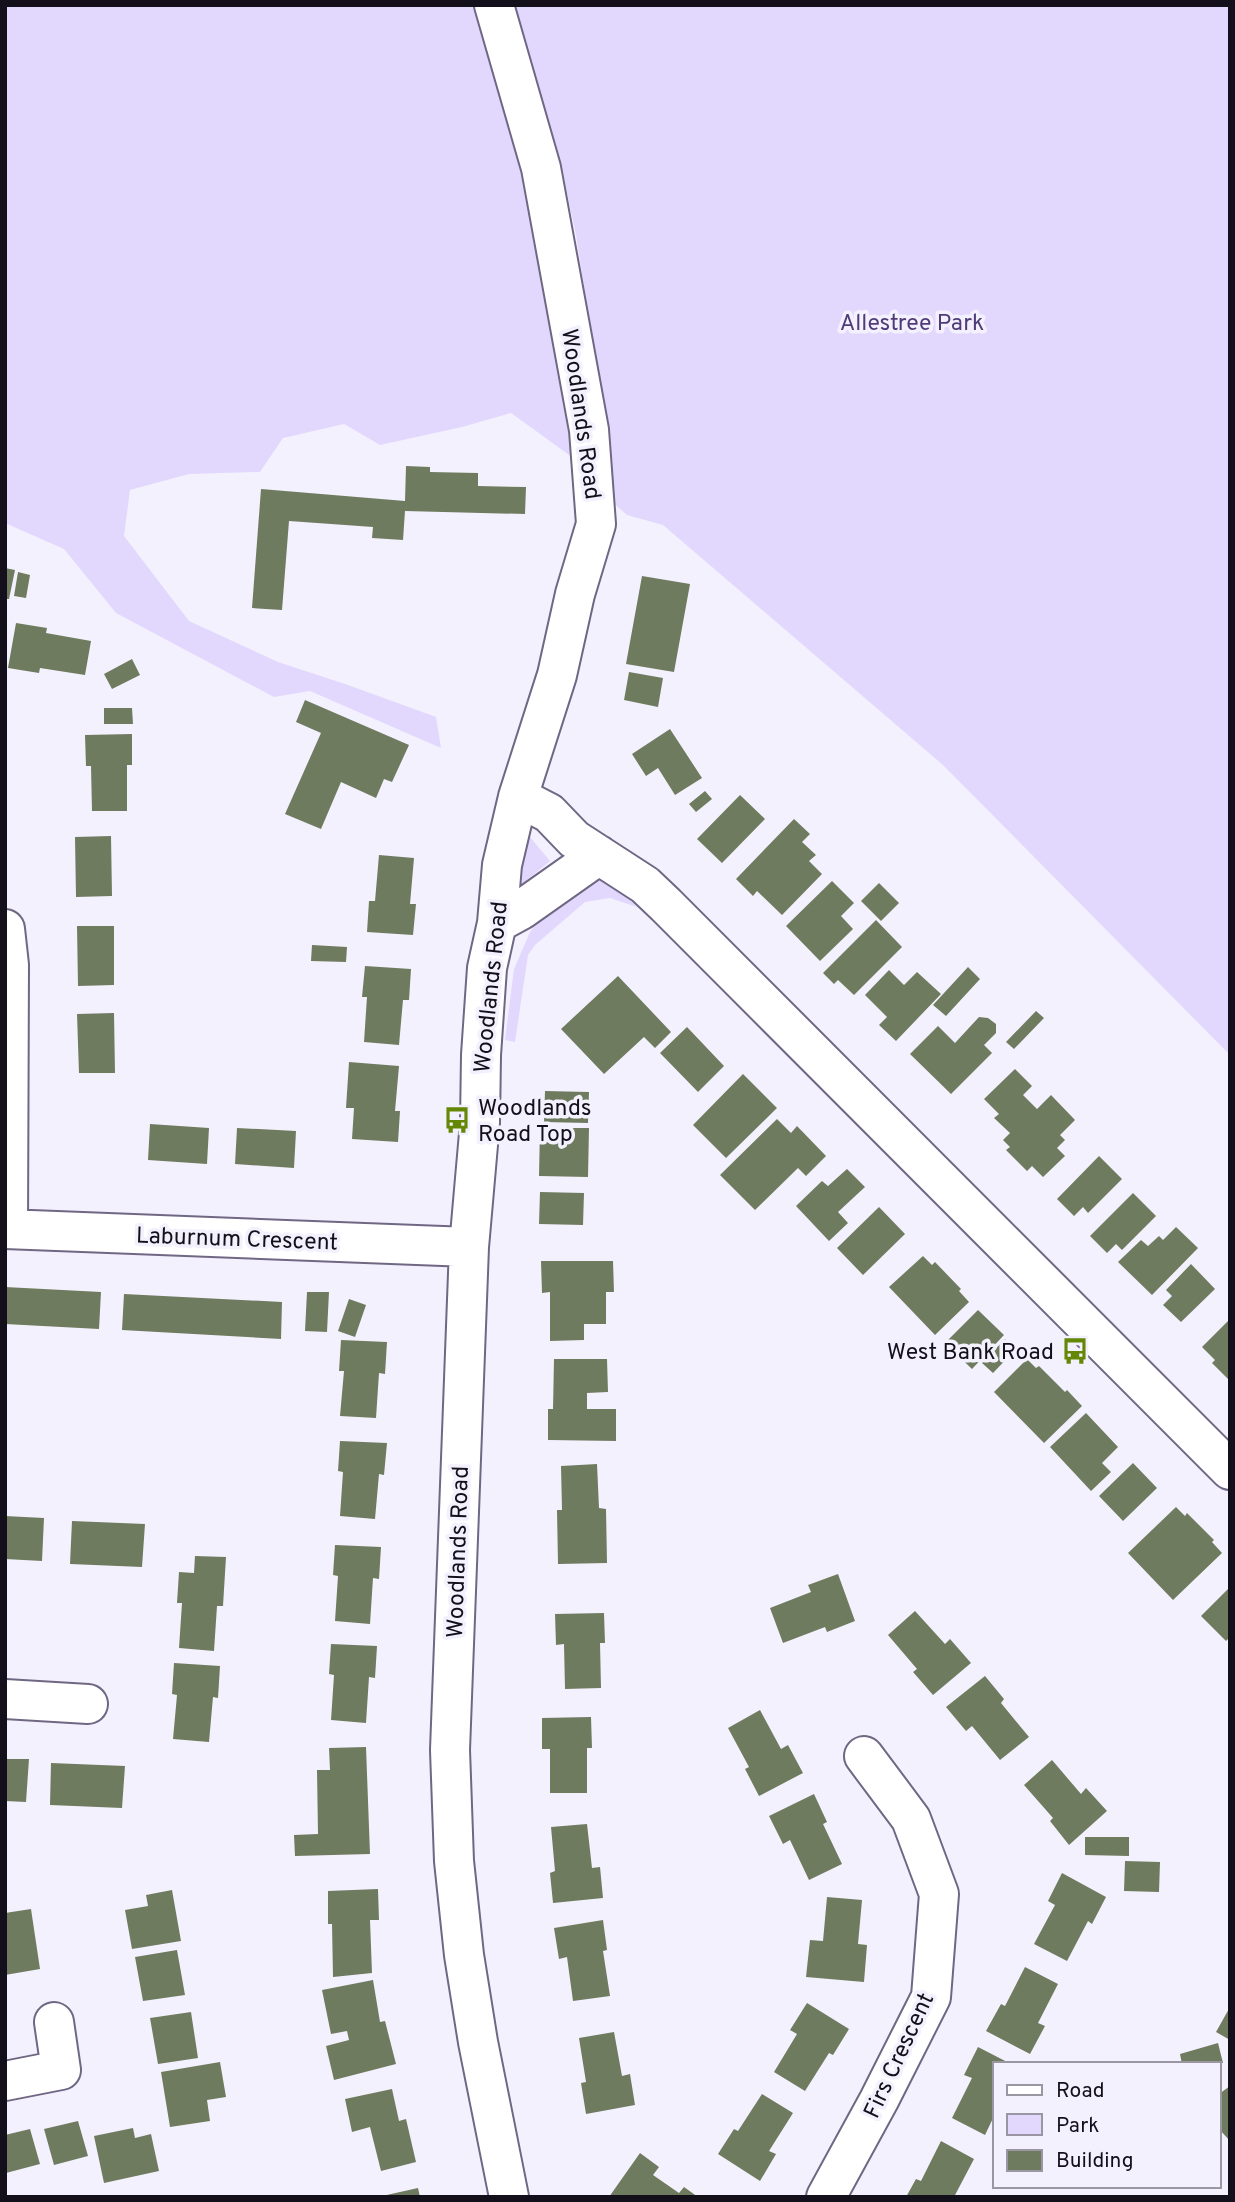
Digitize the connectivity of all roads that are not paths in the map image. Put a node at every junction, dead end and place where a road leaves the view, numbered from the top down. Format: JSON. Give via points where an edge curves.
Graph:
{"nodes":[{"id":1,"x":494,"y":5,"type":"edge"},
{"id":2,"x":518,"y":797,"type":"junction"},
{"id":3,"x":599,"y":855,"type":"junction"},
{"id":4,"x":496,"y":923,"type":"junction"},
{"id":5,"x":5,"y":929,"type":"edge"},
{"id":6,"x":7,"y":1229,"type":"edge"},
{"id":7,"x":469,"y":1247,"type":"junction"},
{"id":8,"x":1230,"y":1470,"type":"edge"},
{"id":9,"x":5,"y":1699,"type":"edge"},
{"id":10,"x":88,"y":1704,"type":"dead end"},
{"id":11,"x":864,"y":1756,"type":"dead end"},
{"id":12,"x":54,"y":2022,"type":"dead end"},
{"id":13,"x":5,"y":2081,"type":"edge"},
{"id":14,"x":509,"y":2197,"type":"edge"},
{"id":15,"x":826,"y":2197,"type":"edge"}],
"edges":[{"from":1,"to":2,"type":"street","name":"Woodlands Road","via":[[541,168],[589,430],[596,524],[558,675]]},
{"from":2,"to":3,"type":"street","via":[[549,813],[574,839]]},
{"from":2,"to":4,"type":"street","name":"Woodlands Road","via":[[502,865]]},
{"from":3,"to":4,"type":"street"},
{"from":3,"to":8,"type":"street","via":[[666,905]]},
{"from":4,"to":7,"type":"street","name":"Woodlands Road","via":[[487,968]]},
{"from":5,"to":6,"type":"street","via":[[9,965]]},
{"from":6,"to":7,"type":"street","name":"Laburnum Crescent"},
{"from":7,"to":14,"type":"street","name":"Woodlands Road","via":[[450,1750],[454,1861],[478,2042]]},
{"from":9,"to":10,"type":"street"},
{"from":11,"to":15,"type":"street","name":"Firs Crescent","via":[[911,1819],[939,1894],[931,1997]]},
{"from":12,"to":13,"type":"street","via":[[61,2070]]}]}
